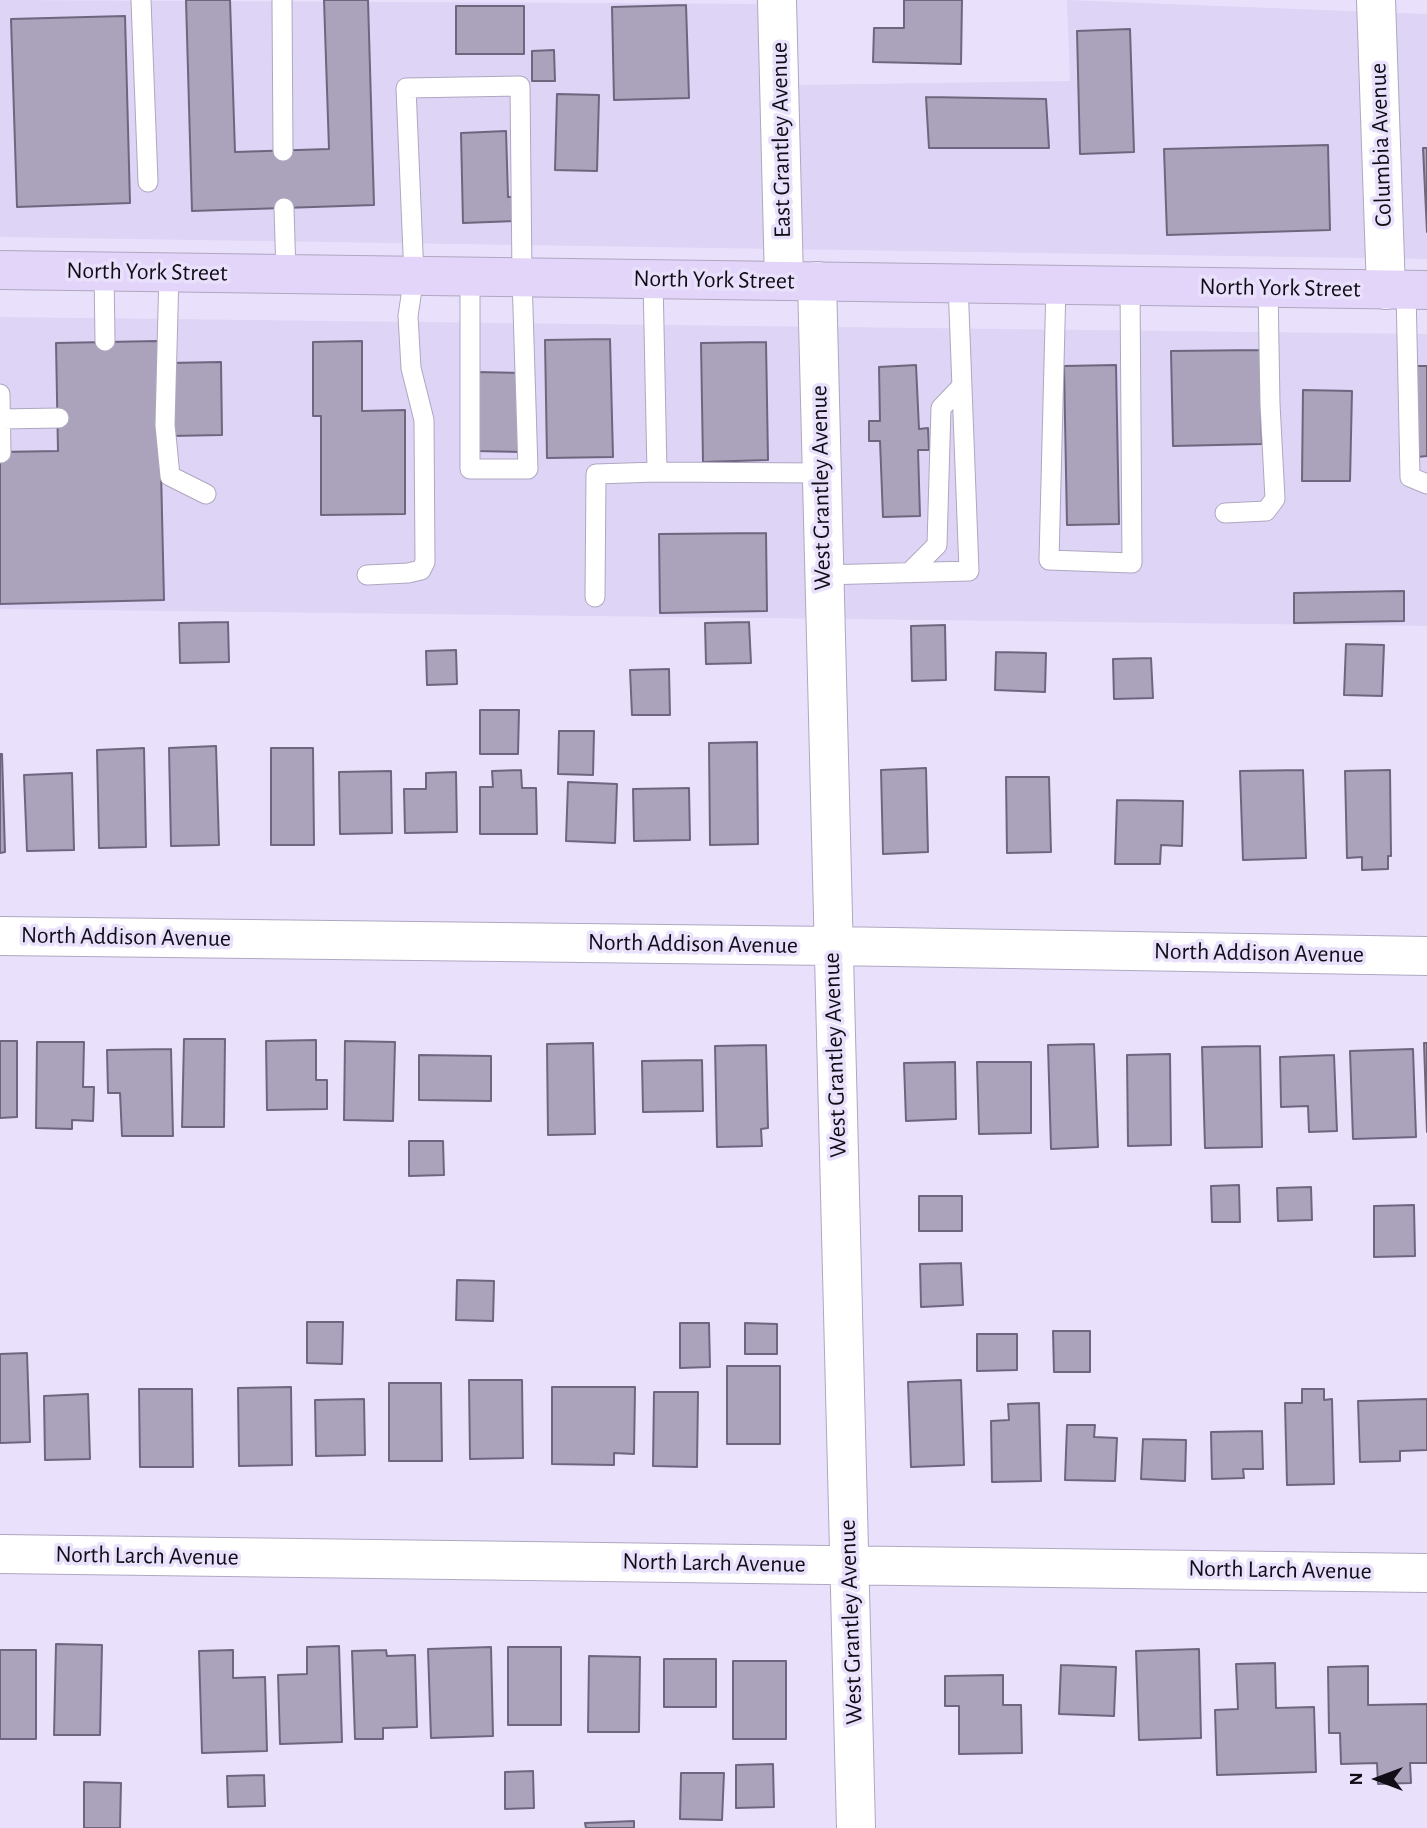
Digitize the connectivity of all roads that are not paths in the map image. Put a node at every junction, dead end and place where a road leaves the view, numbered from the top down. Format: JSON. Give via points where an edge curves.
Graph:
{"nodes":[{"id":1,"x":141,"y":0,"type":"edge"},
{"id":2,"x":282,"y":0,"type":"edge"},
{"id":3,"x":777,"y":0,"type":"edge"},
{"id":4,"x":1376,"y":0,"type":"edge"},
{"id":5,"x":283,"y":150,"type":"dead end"},
{"id":6,"x":148,"y":182,"type":"dead end"},
{"id":7,"x":284,"y":208,"type":"dead end"},
{"id":8,"x":0,"y":270,"type":"edge"},
{"id":9,"x":104,"y":271,"type":"junction"},
{"id":10,"x":169,"y":272,"type":"junction"},
{"id":11,"x":286,"y":274,"type":"junction"},
{"id":12,"x":414,"y":276,"type":"junction"},
{"id":13,"x":470,"y":276,"type":"junction"},
{"id":14,"x":522,"y":277,"type":"junction"},
{"id":15,"x":653,"y":279,"type":"junction"},
{"id":16,"x":800,"y":281,"type":"junction"},
{"id":17,"x":958,"y":284,"type":"junction"},
{"id":18,"x":1056,"y":285,"type":"junction"},
{"id":19,"x":1130,"y":286,"type":"junction"},
{"id":20,"x":1268,"y":288,"type":"junction"},
{"id":21,"x":1406,"y":290,"type":"edge"},
{"id":22,"x":105,"y":341,"type":"dead end"},
{"id":23,"x":962,"y":386,"type":"junction"},
{"id":24,"x":0,"y":394,"type":"edge"},
{"id":25,"x":59,"y":418,"type":"dead end"},
{"id":26,"x":1,"y":419,"type":"edge"},
{"id":27,"x":1,"y":453,"type":"edge"},
{"id":28,"x":657,"y":472,"type":"junction"},
{"id":29,"x":821,"y":473,"type":"junction"},
{"id":30,"x":1427,"y":484,"type":"edge"},
{"id":31,"x":206,"y":494,"type":"dead end"},
{"id":32,"x":1225,"y":513,"type":"dead end"},
{"id":33,"x":909,"y":573,"type":"junction"},
{"id":34,"x":366,"y":575,"type":"dead end"},
{"id":35,"x":823,"y":575,"type":"junction"},
{"id":36,"x":596,"y":597,"type":"dead end"},
{"id":37,"x":0,"y":936,"type":"edge"},
{"id":38,"x":832,"y":946,"type":"junction"},
{"id":39,"x":1427,"y":956,"type":"edge"},
{"id":40,"x":0,"y":1554,"type":"edge"},
{"id":41,"x":849,"y":1564,"type":"junction"},
{"id":42,"x":1427,"y":1573,"type":"edge"},
{"id":43,"x":856,"y":1828,"type":"edge"}],
"edges":[{"from":1,"to":6,"type":"lane"},
{"from":2,"to":5,"type":"lane"},
{"from":3,"to":16,"type":"street","name":"East Grantley Avenue"},
{"from":4,"to":21,"type":"street","name":"Columbia Avenue"},
{"from":7,"to":11,"type":"lane"},
{"from":8,"to":9,"type":"main road","name":"North York Street"},
{"from":9,"to":10,"type":"main road","name":"North York Street"},
{"from":9,"to":22,"type":"lane"},
{"from":10,"to":11,"type":"main road","name":"North York Street"},
{"from":10,"to":31,"type":"lane","via":[[165,425],[170,476]]},
{"from":11,"to":12,"type":"main road","name":"North York Street"},
{"from":12,"to":13,"type":"main road","name":"North York Street"},
{"from":12,"to":14,"type":"lane","via":[[406,88],[520,86]]},
{"from":12,"to":34,"type":"lane","via":[[408,316],[411,368],[424,420],[425,562],[421,570],[408,573]]},
{"from":13,"to":14,"type":"main road","name":"North York Street"},
{"from":13,"to":14,"type":"lane","via":[[470,468],[528,469]]},
{"from":14,"to":15,"type":"main road","name":"North York Street"},
{"from":15,"to":16,"type":"main road","name":"North York Street"},
{"from":15,"to":28,"type":"lane"},
{"from":16,"to":17,"type":"main road","name":"North York Street"},
{"from":16,"to":29,"type":"street","name":"West Grantley Avenue"},
{"from":17,"to":18,"type":"main road","name":"North York Street"},
{"from":17,"to":23,"type":"lane"},
{"from":18,"to":19,"type":"main road","name":"North York Street"},
{"from":18,"to":19,"type":"lane","via":[[1049,561],[1132,563]]},
{"from":19,"to":20,"type":"main road","name":"North York Street"},
{"from":20,"to":21,"type":"main road","name":"North York Street"},
{"from":20,"to":32,"type":"lane","via":[[1275,499],[1266,511]]},
{"from":21,"to":30,"type":"lane","via":[[1410,477]]},
{"from":23,"to":33,"type":"lane","via":[[941,408],[937,545]]},
{"from":23,"to":33,"type":"lane","via":[[969,571]]},
{"from":24,"to":26,"type":"lane"},
{"from":25,"to":26,"type":"lane"},
{"from":26,"to":27,"type":"lane"},
{"from":28,"to":29,"type":"lane"},
{"from":28,"to":36,"type":"lane","via":[[596,474]]},
{"from":29,"to":35,"type":"street","name":"West Grantley Avenue"},
{"from":33,"to":35,"type":"lane"},
{"from":35,"to":38,"type":"street","name":"West Grantley Avenue"},
{"from":37,"to":38,"type":"street","name":"North Addison Avenue"},
{"from":38,"to":39,"type":"street","name":"North Addison Avenue"},
{"from":38,"to":41,"type":"street","name":"West Grantley Avenue"},
{"from":40,"to":41,"type":"street","name":"North Larch Avenue"},
{"from":41,"to":42,"type":"street","name":"North Larch Avenue"},
{"from":41,"to":43,"type":"street","name":"West Grantley Avenue"}]}
